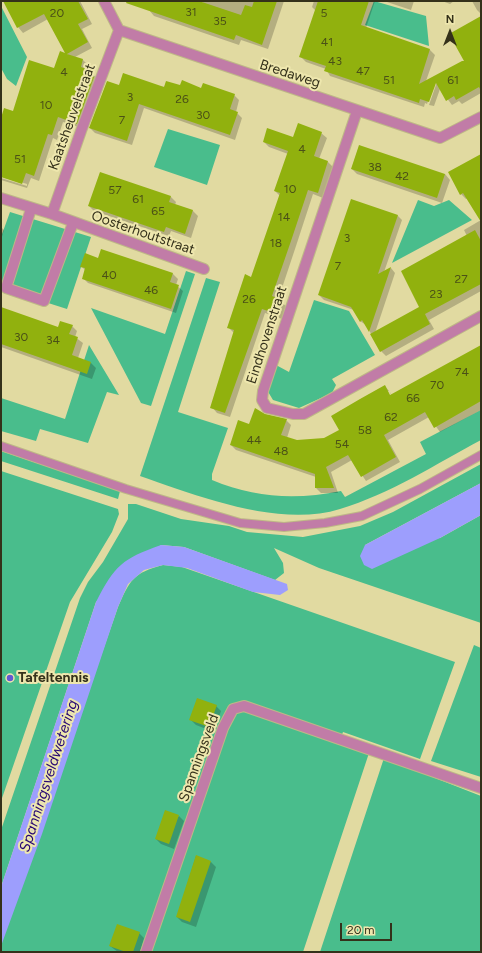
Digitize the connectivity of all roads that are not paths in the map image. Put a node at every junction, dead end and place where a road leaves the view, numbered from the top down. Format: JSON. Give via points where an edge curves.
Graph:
{"nodes":[{"id":1,"x":104,"y":1,"type":"edge"},
{"id":2,"x":119,"y":30,"type":"junction"},
{"id":3,"x":357,"y":111,"type":"junction"},
{"id":4,"x":481,"y":117,"type":"edge"},
{"id":5,"x":1,"y":198,"type":"edge"},
{"id":6,"x":31,"y":209,"type":"junction"},
{"id":7,"x":52,"y":214,"type":"junction"},
{"id":8,"x":73,"y":223,"type":"junction"},
{"id":9,"x":204,"y":269,"type":"dead end"},
{"id":10,"x":481,"y":316,"type":"edge"},
{"id":11,"x":1,"y":446,"type":"edge"},
{"id":12,"x":481,"y":455,"type":"edge"},
{"id":13,"x":481,"y":788,"type":"edge"},
{"id":14,"x":146,"y":952,"type":"edge"}],
"edges":[{"from":1,"to":2,"type":"street"},
{"from":2,"to":3,"type":"street","name":"Bredaweg"},
{"from":2,"to":7,"type":"street","name":"Kaatsheuvelstraat"},
{"from":3,"to":4,"type":"street","name":"Bredaweg","via":[[440,138]]},
{"from":3,"to":10,"type":"street","name":"Eindhovenstraat","via":[[296,290],[262,400],[267,408],[304,414]]},
{"from":5,"to":6,"type":"street","name":"Oosterhoutstraat"},
{"from":6,"to":7,"type":"street","name":"Oosterhoutstraat"},
{"from":6,"to":8,"type":"street","name":"Oosterhoutstraat","via":[[6,288],[44,301]]},
{"from":7,"to":8,"type":"street","name":"Oosterhoutstraat"},
{"from":8,"to":9,"type":"street","name":"Oosterhoutstraat"},
{"from":11,"to":12,"type":"lane","via":[[126,489],[240,523],[284,526],[325,523],[362,516]]},
{"from":13,"to":14,"type":"street","name":"Spanningsveld","via":[[244,706],[232,709],[223,728]]}]}
